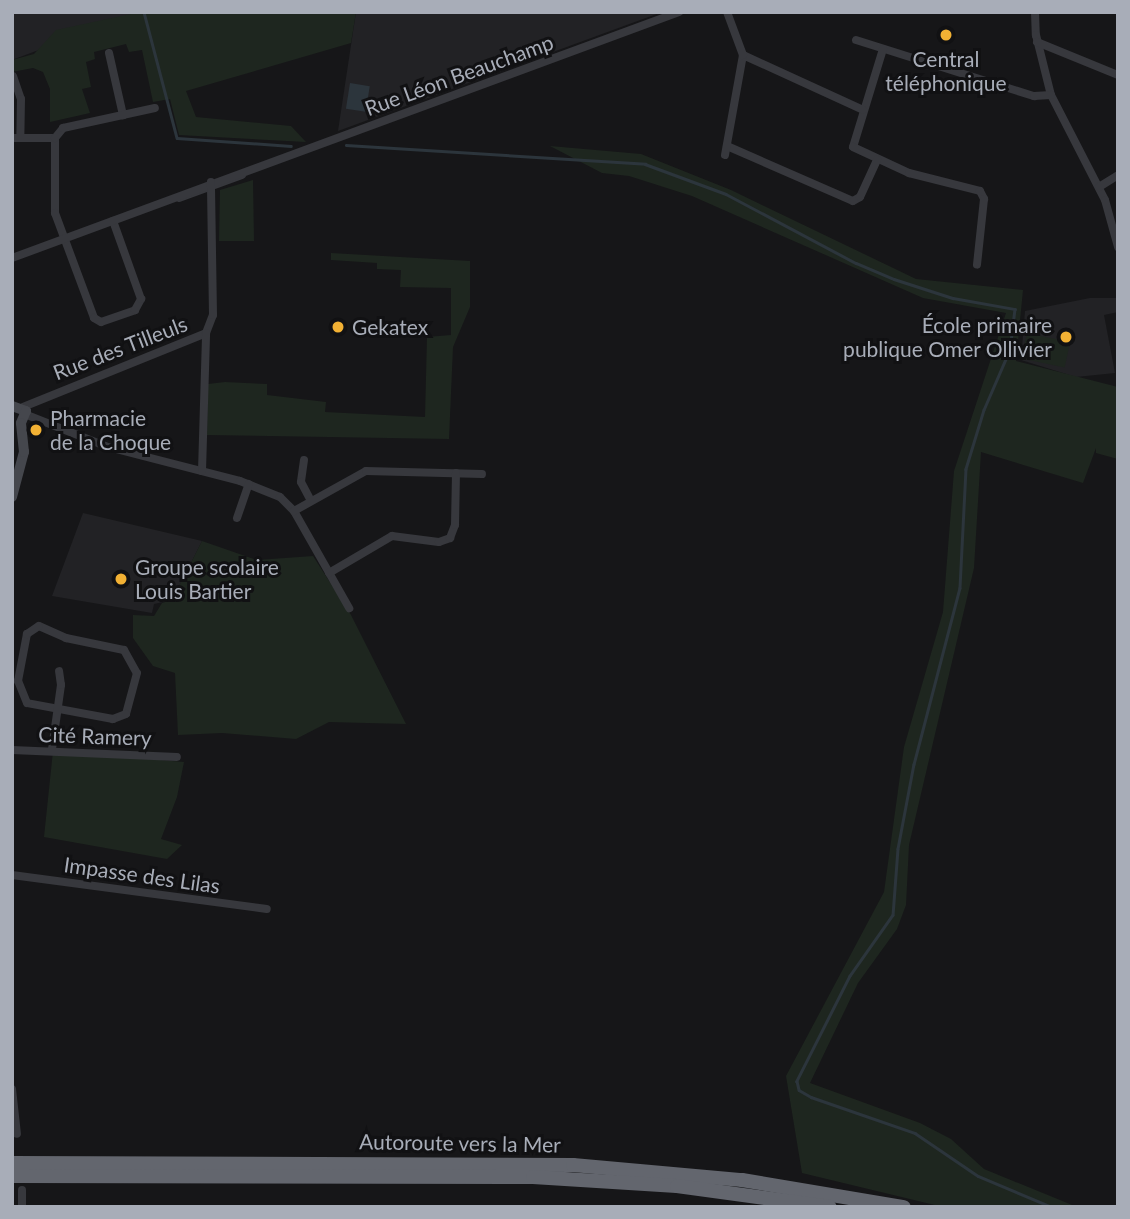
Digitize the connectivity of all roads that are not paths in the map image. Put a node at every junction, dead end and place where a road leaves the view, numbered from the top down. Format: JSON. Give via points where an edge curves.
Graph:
{"nodes":[{"id":1,"x":679,"y":12,"type":"edge"},
{"id":2,"x":727,"y":12,"type":"edge"},
{"id":3,"x":1035,"y":12,"type":"edge"},
{"id":4,"x":856,"y":40,"type":"dead end"},
{"id":5,"x":1037,"y":42,"type":"junction"},
{"id":6,"x":883,"y":49,"type":"junction"},
{"id":7,"x":109,"y":53,"type":"dead end"},
{"id":8,"x":743,"y":55,"type":"junction"},
{"id":9,"x":1118,"y":75,"type":"edge"},
{"id":10,"x":13,"y":76,"type":"edge"},
{"id":11,"x":1051,"y":95,"type":"junction"},
{"id":12,"x":155,"y":108,"type":"dead end"},
{"id":13,"x":863,"y":110,"type":"junction"},
{"id":14,"x":123,"y":115,"type":"junction"},
{"id":15,"x":16,"y":138,"type":"edge"},
{"id":16,"x":55,"y":138,"type":"junction"},
{"id":17,"x":877,"y":160,"type":"junction"},
{"id":18,"x":1118,"y":175,"type":"edge"},
{"id":19,"x":211,"y":185,"type":"junction"},
{"id":20,"x":1098,"y":187,"type":"junction"},
{"id":21,"x":113,"y":221,"type":"junction"},
{"id":22,"x":64,"y":239,"type":"junction"},
{"id":23,"x":1118,"y":247,"type":"edge"},
{"id":24,"x":12,"y":258,"type":"edge"},
{"id":25,"x":978,"y":265,"type":"dead end"},
{"id":26,"x":206,"y":333,"type":"junction"},
{"id":27,"x":17,"y":412,"type":"edge"},
{"id":28,"x":304,"y":460,"type":"dead end"},
{"id":29,"x":202,"y":471,"type":"junction"},
{"id":30,"x":456,"y":473,"type":"junction"},
{"id":31,"x":482,"y":474,"type":"dead end"},
{"id":32,"x":249,"y":484,"type":"junction"},
{"id":33,"x":13,"y":493,"type":"edge"},
{"id":34,"x":311,"y":501,"type":"junction"},
{"id":35,"x":294,"y":511,"type":"junction"},
{"id":36,"x":237,"y":518,"type":"dead end"},
{"id":37,"x":329,"y":573,"type":"junction"},
{"id":38,"x":349,"y":608,"type":"dead end"},
{"id":39,"x":17,"y":663,"type":"edge"},
{"id":40,"x":58,"y":671,"type":"dead end"},
{"id":41,"x":58,"y":709,"type":"junction"},
{"id":42,"x":52,"y":749,"type":"junction"},
{"id":43,"x":12,"y":750,"type":"edge"},
{"id":44,"x":177,"y":757,"type":"dead end"},
{"id":45,"x":12,"y":875,"type":"edge"},
{"id":46,"x":267,"y":909,"type":"dead end"},
{"id":47,"x":12,"y":1089,"type":"edge"},
{"id":48,"x":17,"y":1134,"type":"dead end"},
{"id":49,"x":12,"y":1163,"type":"edge"},
{"id":50,"x":12,"y":1176,"type":"edge"},
{"id":51,"x":22,"y":1190,"type":"dead end"},
{"id":52,"x":22,"y":1207,"type":"edge"},
{"id":53,"x":830,"y":1207,"type":"edge"},
{"id":54,"x":904,"y":1207,"type":"edge"}],
"edges":[{"from":1,"to":19,"type":"street","name":"Rue Léon Beauchamp"},
{"from":2,"to":8,"type":"street"},
{"from":3,"to":5,"type":"street"},
{"from":4,"to":6,"type":"street"},
{"from":5,"to":9,"type":"street"},
{"from":5,"to":11,"type":"street"},
{"from":6,"to":11,"type":"street","via":[[1034,96]]},
{"from":6,"to":13,"type":"street"},
{"from":7,"to":14,"type":"street"},
{"from":8,"to":13,"type":"street"},
{"from":8,"to":17,"type":"street","via":[[726,151],[853,201],[860,197]]},
{"from":10,"to":15,"type":"street","via":[[21,99]]},
{"from":11,"to":20,"type":"street"},
{"from":12,"to":14,"type":"street"},
{"from":13,"to":17,"type":"street","via":[[853,147]]},
{"from":14,"to":16,"type":"street","via":[[60,129]]},
{"from":15,"to":16,"type":"street"},
{"from":16,"to":22,"type":"street","via":[[54,209]]},
{"from":17,"to":25,"type":"street","via":[[982,192]]},
{"from":18,"to":20,"type":"street"},
{"from":19,"to":21,"type":"street","name":"Rue Léon Beauchamp"},
{"from":19,"to":26,"type":"street","name":"Rue des Tilleuls","via":[[213,315]]},
{"from":20,"to":23,"type":"street"},
{"from":21,"to":22,"type":"street","name":"Rue Léon Beauchamp"},
{"from":21,"to":22,"type":"street","via":[[141,299],[135,310],[102,322],[94,318]]},
{"from":22,"to":24,"type":"street","name":"Rue Léon Beauchamp"},
{"from":26,"to":27,"type":"street","name":"Rue des Tilleuls"},
{"from":26,"to":29,"type":"street"},
{"from":27,"to":29,"type":"street","via":[[108,447]]},
{"from":27,"to":33,"type":"main road","via":[[24,452]]},
{"from":28,"to":34,"type":"street","via":[[301,482]]},
{"from":29,"to":32,"type":"street"},
{"from":30,"to":31,"type":"street"},
{"from":30,"to":34,"type":"street","via":[[366,471]]},
{"from":30,"to":37,"type":"street","via":[[455,525],[450,538],[439,542],[392,536]]},
{"from":32,"to":35,"type":"street","via":[[280,497]]},
{"from":32,"to":36,"type":"street"},
{"from":34,"to":35,"type":"street"},
{"from":35,"to":37,"type":"street"},
{"from":37,"to":38,"type":"street"},
{"from":39,"to":41,"type":"street","via":[[18,688],[27,703]]},
{"from":39,"to":41,"type":"street","via":[[27,634],[39,626],[66,638],[125,652],[137,673],[130,708],[123,716],[113,719]]},
{"from":40,"to":41,"type":"street"},
{"from":41,"to":42,"type":"street"},
{"from":42,"to":43,"type":"street","name":"Cité Ramery"},
{"from":42,"to":44,"type":"street","name":"Cité Ramery"},
{"from":45,"to":46,"type":"street","name":"Impasse des Lilas"},
{"from":47,"to":48,"type":"street"},
{"from":49,"to":54,"type":"highway","name":"Autoroute vers la Mer","via":[[584,1166],[754,1182]]},
{"from":50,"to":53,"type":"highway","via":[[545,1177],[677,1186]]},
{"from":51,"to":52,"type":"street"}]}
